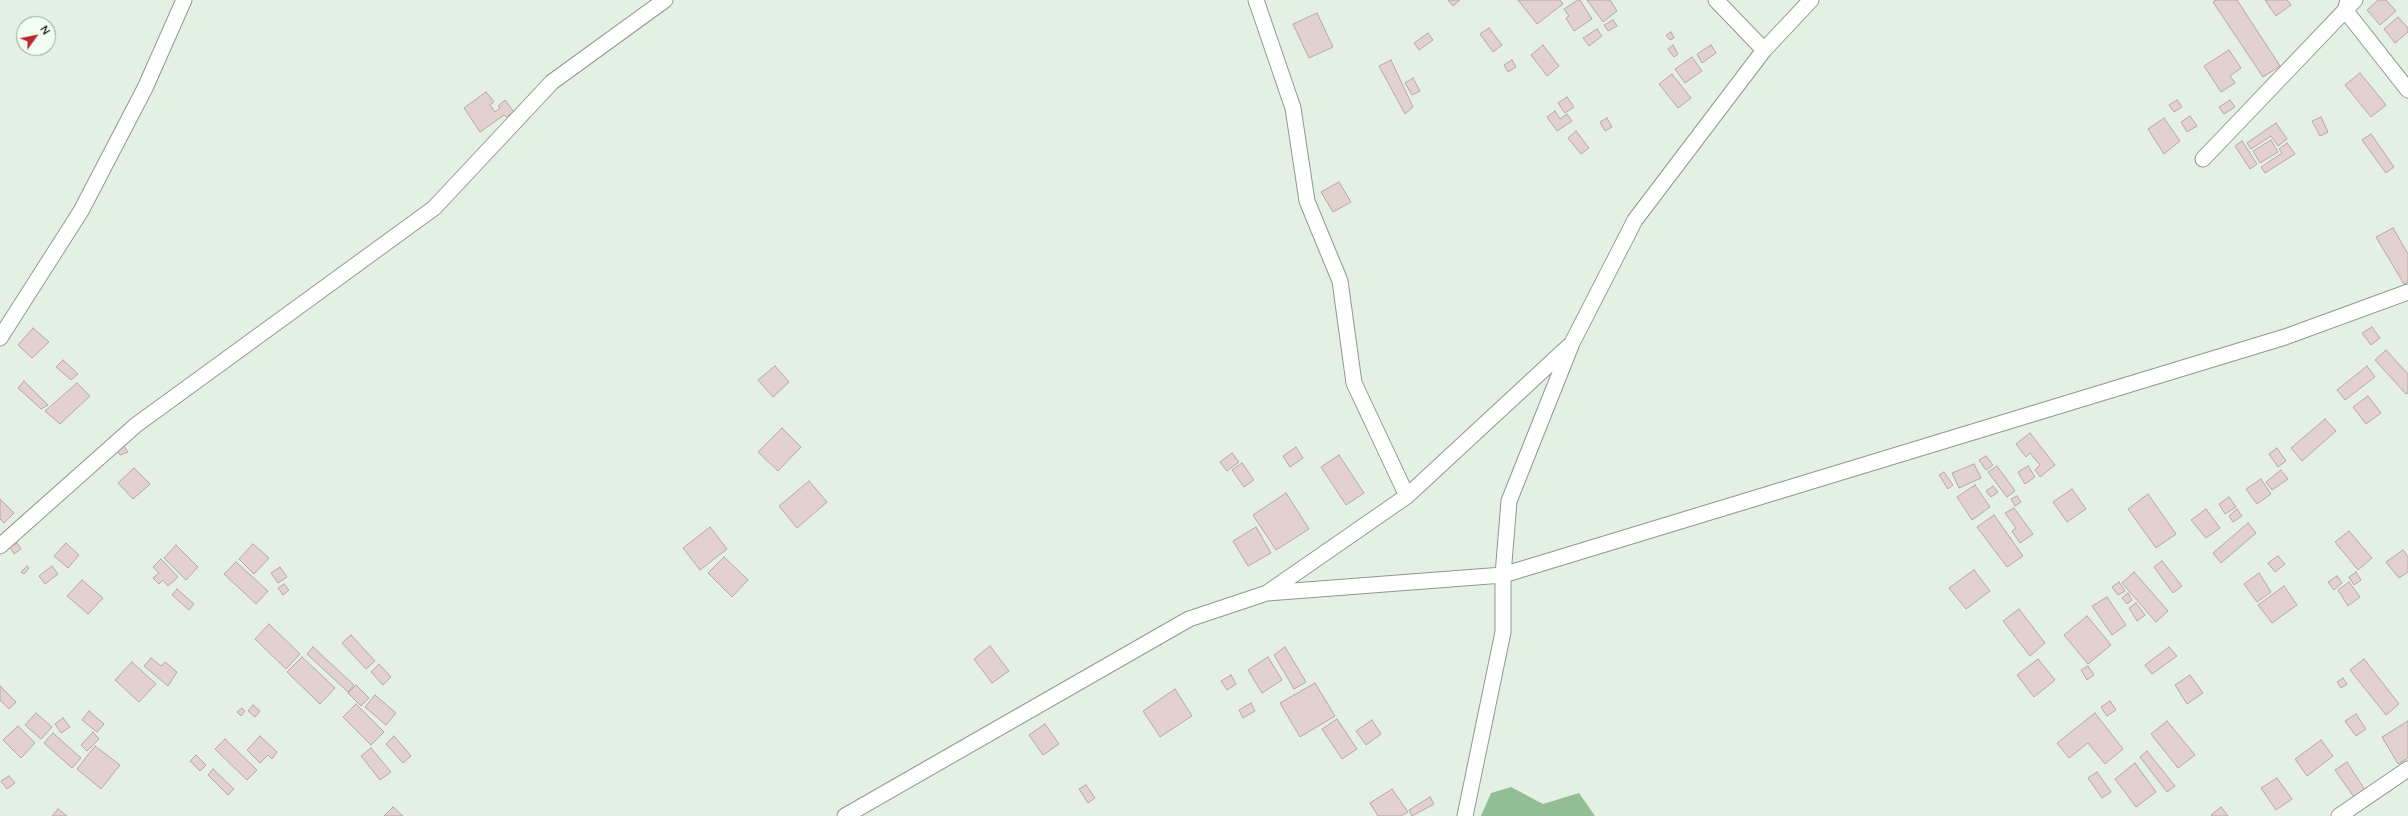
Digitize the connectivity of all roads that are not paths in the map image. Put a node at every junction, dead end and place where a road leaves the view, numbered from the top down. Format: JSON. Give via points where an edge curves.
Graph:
{"nodes":[{"id":1,"x":184,"y":0,"type":"edge"},
{"id":2,"x":665,"y":0,"type":"edge"},
{"id":3,"x":1256,"y":0,"type":"edge"},
{"id":4,"x":1716,"y":0,"type":"edge"},
{"id":5,"x":1811,"y":0,"type":"edge"},
{"id":6,"x":2350,"y":3,"type":"edge"},
{"id":7,"x":1764,"y":50,"type":"junction"},
{"id":8,"x":2408,"y":90,"type":"edge"},
{"id":9,"x":2204,"y":159,"type":"dead end"},
{"id":10,"x":2408,"y":292,"type":"edge"},
{"id":11,"x":0,"y":338,"type":"edge"},
{"id":12,"x":1572,"y":343,"type":"junction"},
{"id":13,"x":1407,"y":496,"type":"junction"},
{"id":14,"x":0,"y":546,"type":"edge"},
{"id":15,"x":1503,"y":574,"type":"junction"},
{"id":16,"x":1267,"y":593,"type":"junction"},
{"id":17,"x":2408,"y":769,"type":"edge"},
{"id":18,"x":845,"y":816,"type":"edge"},
{"id":19,"x":1465,"y":816,"type":"edge"},
{"id":20,"x":2339,"y":816,"type":"edge"}],
"edges":[{"from":1,"to":11,"type":"street","via":[[145,88],[81,211]]},
{"from":2,"to":14,"type":"street","via":[[552,82],[434,208],[136,425]]},
{"from":3,"to":13,"type":"street","via":[[1293,108],[1307,201],[1340,281],[1354,383]]},
{"from":4,"to":7,"type":"street"},
{"from":5,"to":7,"type":"street"},
{"from":6,"to":8,"type":"street"},
{"from":6,"to":9,"type":"street"},
{"from":7,"to":12,"type":"street","via":[[1635,220]]},
{"from":10,"to":15,"type":"street","via":[[2278,340]]},
{"from":12,"to":13,"type":"street"},
{"from":12,"to":15,"type":"street","via":[[1509,501]]},
{"from":13,"to":16,"type":"street"},
{"from":15,"to":16,"type":"street"},
{"from":15,"to":19,"type":"street","via":[[1502,632]]},
{"from":16,"to":18,"type":"street","via":[[1189,619]]},
{"from":17,"to":20,"type":"street"}]}
